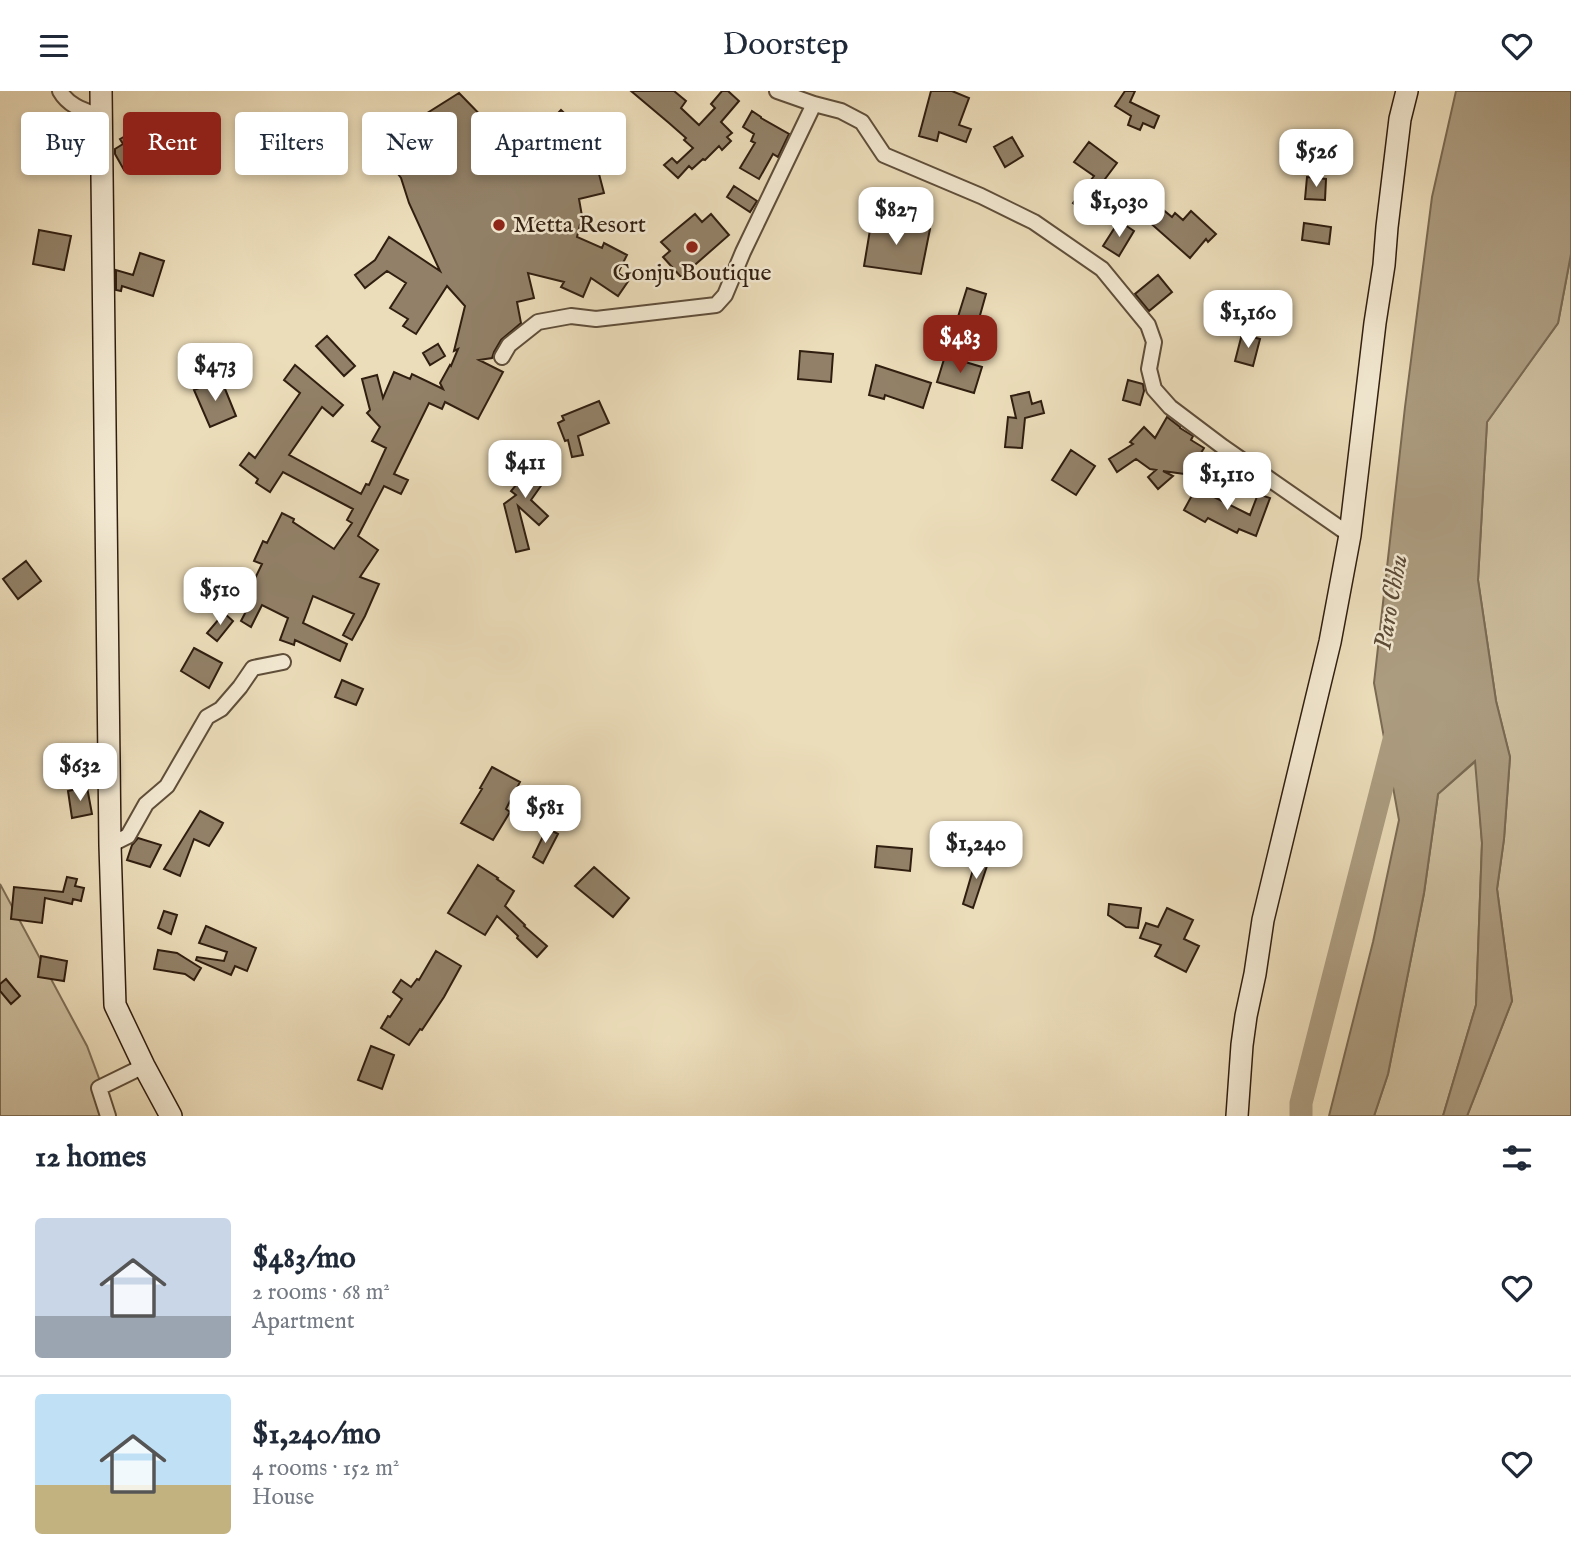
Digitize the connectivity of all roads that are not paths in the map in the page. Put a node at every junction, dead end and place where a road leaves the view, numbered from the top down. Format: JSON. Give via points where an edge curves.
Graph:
{"nodes":[{"id":1,"x":60,"y":91,"type":"edge"},
{"id":2,"x":101,"y":91,"type":"edge"},
{"id":3,"x":778,"y":91,"type":"edge"},
{"id":4,"x":1407,"y":91,"type":"edge"},
{"id":5,"x":814,"y":104,"type":"junction"},
{"id":6,"x":89,"y":112,"type":"edge"},
{"id":7,"x":102,"y":112,"type":"edge"},
{"id":8,"x":103,"y":175,"type":"edge"},
{"id":9,"x":502,"y":358,"type":"dead end"},
{"id":10,"x":1350,"y":535,"type":"junction"},
{"id":11,"x":283,"y":662,"type":"dead end"},
{"id":12,"x":110,"y":845,"type":"junction"},
{"id":13,"x":144,"y":1066,"type":"junction"},
{"id":14,"x":107,"y":1116,"type":"edge"},
{"id":15,"x":171,"y":1116,"type":"edge"},
{"id":16,"x":1237,"y":1116,"type":"edge"}],
"edges":[{"from":1,"to":6,"type":"street"},
{"from":2,"to":7,"type":"street"},
{"from":3,"to":5,"type":"street"},
{"from":4,"to":10,"type":"street"},
{"from":5,"to":9,"type":"street","via":[[716,305],[538,322],[509,345]]},
{"from":5,"to":10,"type":"street","via":[[862,122],[884,155],[1034,222],[1102,269],[1148,325],[1154,342],[1149,369],[1154,389],[1170,407]]},
{"from":8,"to":12,"type":"street"},
{"from":10,"to":16,"type":"street","via":[[1330,642],[1263,920],[1242,1045]]},
{"from":11,"to":12,"type":"street","via":[[253,669],[221,709],[207,717],[167,786],[146,804],[128,837]]},
{"from":12,"to":13,"type":"street","via":[[115,1005]]},
{"from":13,"to":14,"type":"street","via":[[99,1088]]},
{"from":13,"to":15,"type":"street"}]}
